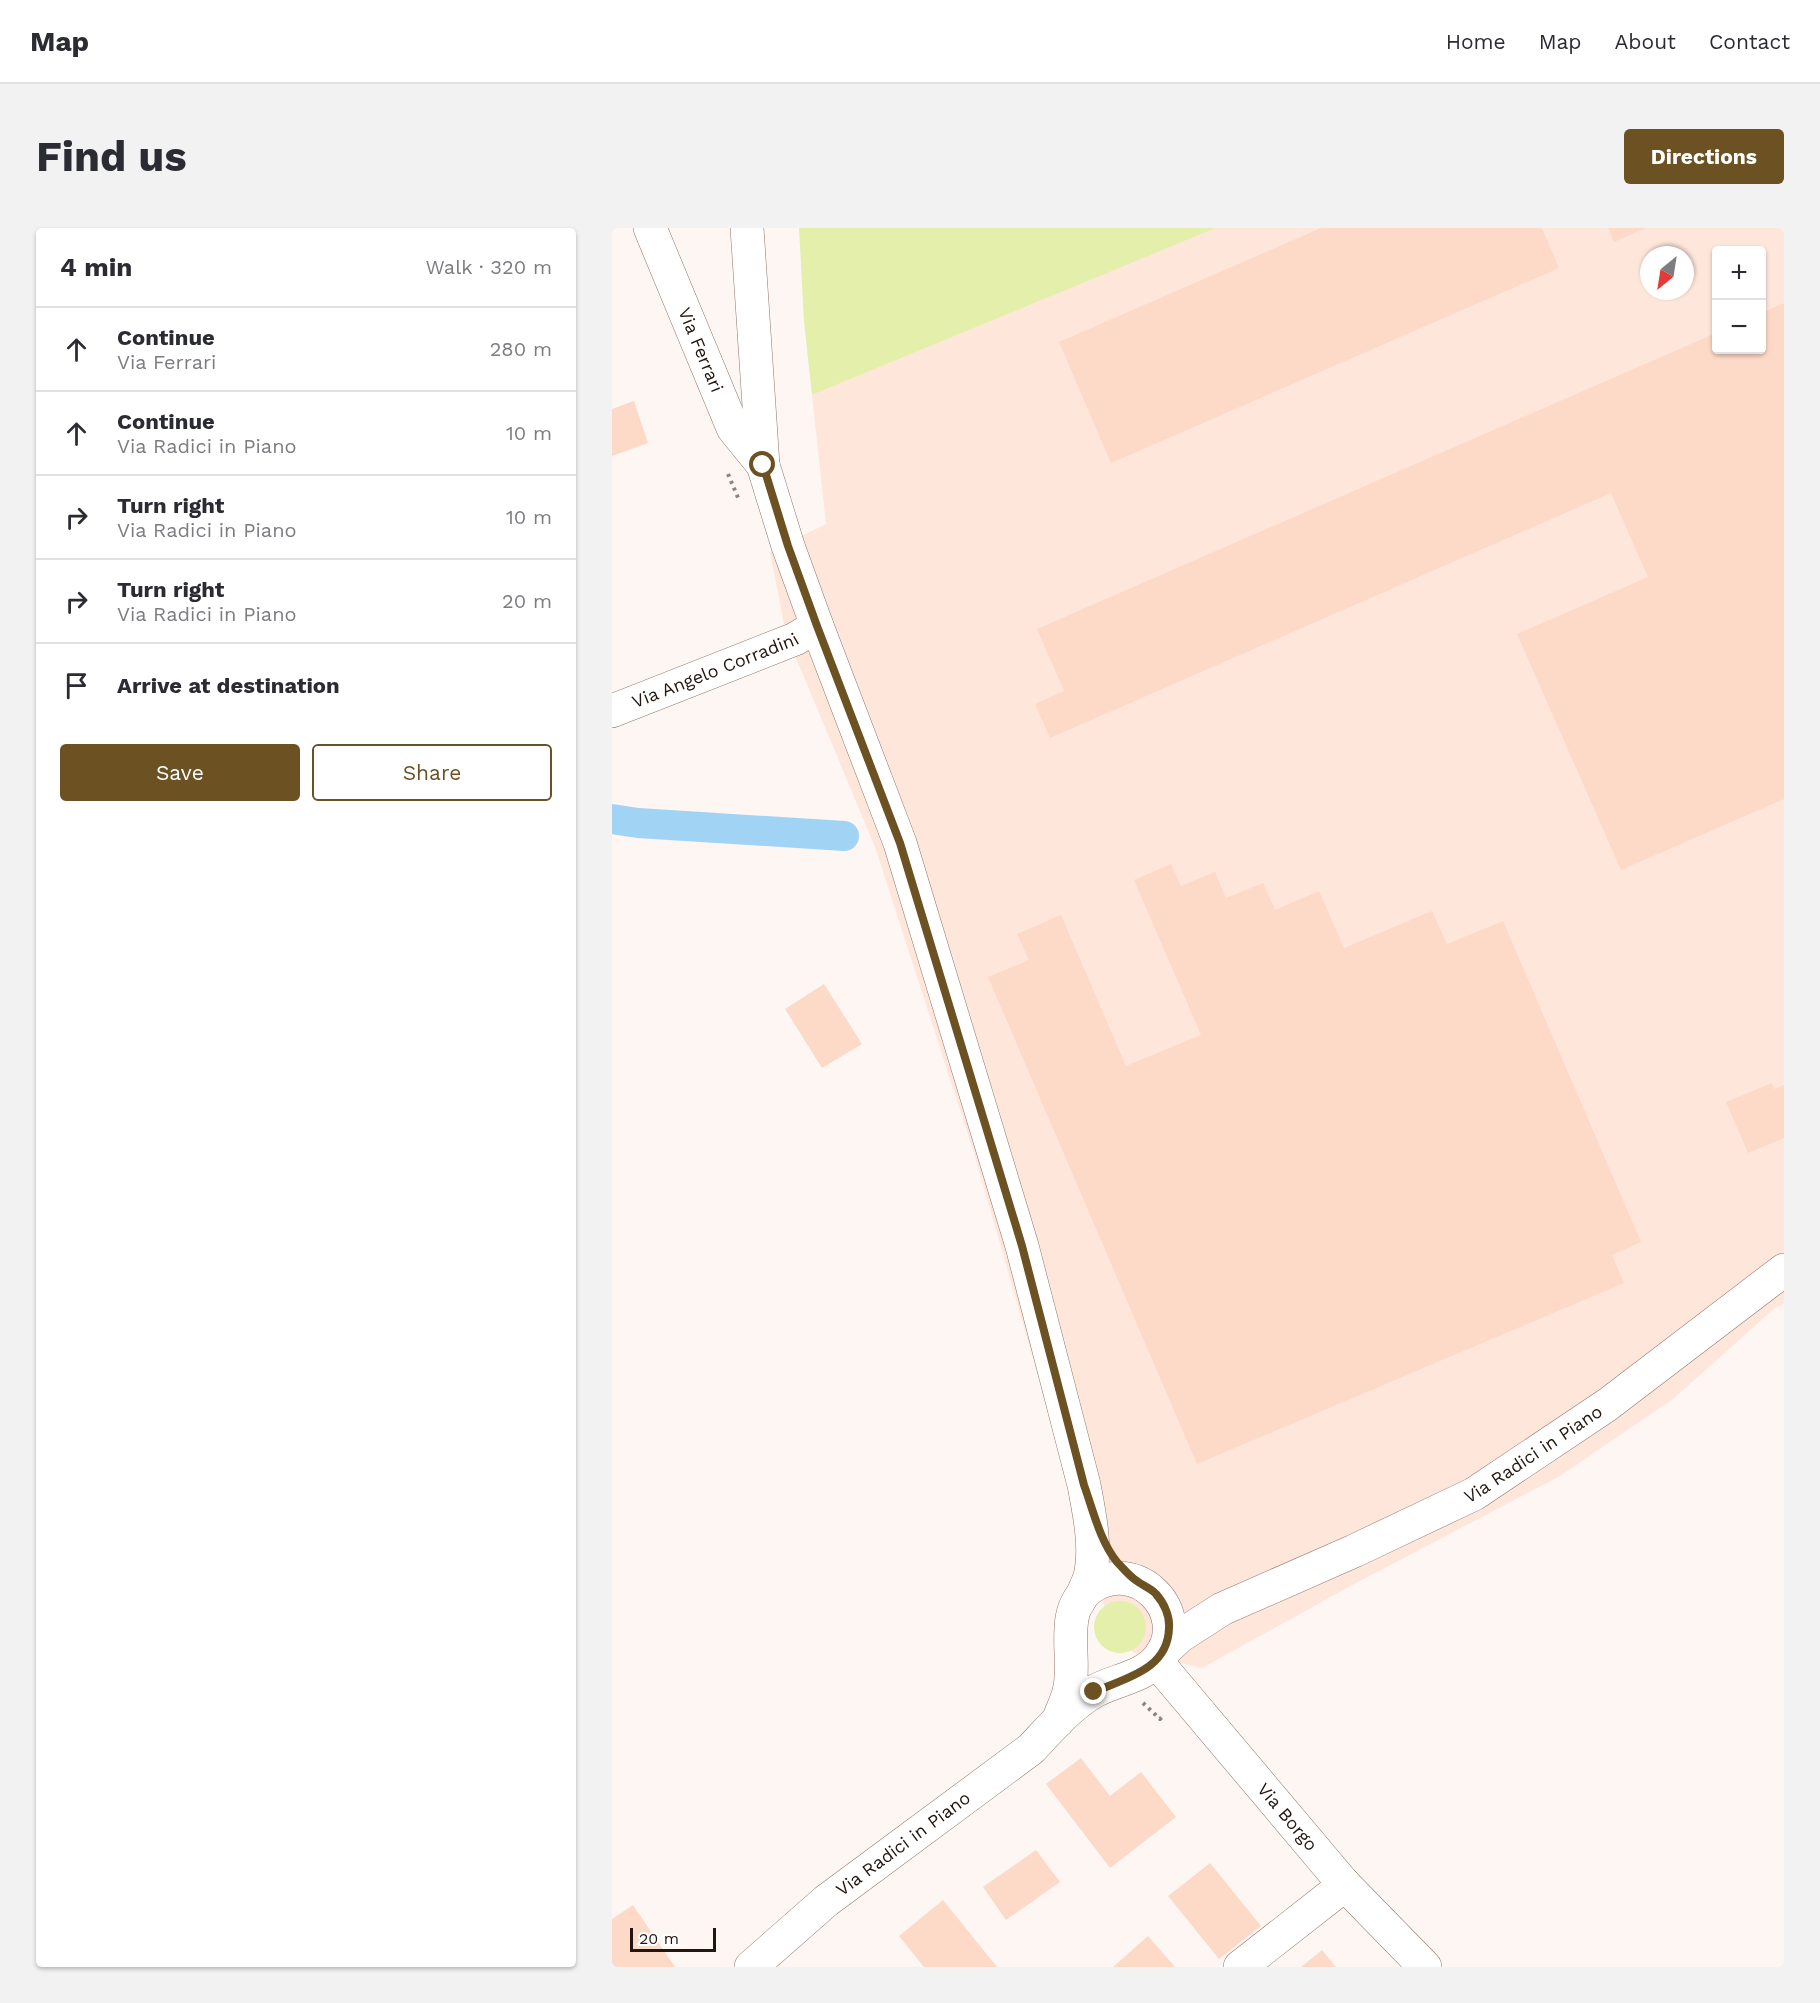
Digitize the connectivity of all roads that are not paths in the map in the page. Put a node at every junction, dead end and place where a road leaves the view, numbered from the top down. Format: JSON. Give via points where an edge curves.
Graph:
{"nodes":[{"id":1,"x":650,"y":228,"type":"edge"},
{"id":2,"x":747,"y":228,"type":"edge"},
{"id":3,"x":763,"y":465,"type":"junction"},
{"id":4,"x":817,"y":626,"type":"junction"},
{"id":5,"x":612,"y":711,"type":"edge"},
{"id":6,"x":1784,"y":1270,"type":"edge"},
{"id":7,"x":1084,"y":1485,"type":"junction"},
{"id":8,"x":1146,"y":1588,"type":"junction"},
{"id":9,"x":1254,"y":1594,"type":"junction"},
{"id":10,"x":1074,"y":1617,"type":"junction"},
{"id":11,"x":1151,"y":1663,"type":"junction"},
{"id":12,"x":1058,"y":1721,"type":"junction"},
{"id":13,"x":1343,"y":1883,"type":"junction"},
{"id":14,"x":751,"y":1967,"type":"edge"},
{"id":15,"x":1240,"y":1967,"type":"edge"},
{"id":16,"x":1425,"y":1967,"type":"edge"}],
"edges":[{"from":1,"to":3,"type":"street","name":"Via Ferrari","via":[[732,428]]},
{"from":2,"to":3,"type":"street","name":"Via Ferrari"},
{"from":3,"to":4,"type":"street","name":"Via Ferrari"},
{"from":4,"to":5,"type":"street","name":"Via Angelo Corradini","via":[[795,639]]},
{"from":4,"to":7,"type":"street","name":"Via Ferrari","via":[[900,843],[1022,1246]]},
{"from":6,"to":9,"type":"street","name":"Via Radici in Piano","via":[[1607,1405],[1474,1494]]},
{"from":7,"to":8,"type":"street","name":"Via Ferrari","via":[[1116,1560]]},
{"from":7,"to":10,"type":"street","name":"Via Ferrari","via":[[1092,1536],[1091,1564]]},
{"from":8,"to":9,"type":"street","name":"Via Radici in Piano","via":[[1209,1603]]},
{"from":8,"to":10,"type":"street","name":"Via Radici in Piano","via":[[1124,1578],[1101,1582],[1090,1588]]},
{"from":8,"to":11,"type":"street","via":[[1167,1611],[1169,1623],[1169,1636]]},
{"from":9,"to":11,"type":"street","name":"Via Radici in Piano","via":[[1195,1624]]},
{"from":10,"to":11,"type":"street","via":[[1079,1655],[1092,1668],[1119,1677]]},
{"from":10,"to":12,"type":"street","name":"Via Radici in Piano","via":[[1070,1686]]},
{"from":11,"to":12,"type":"street","name":"Via Radici in Piano","via":[[1094,1692]]},
{"from":11,"to":13,"type":"street","name":"Via Borgo"},
{"from":12,"to":14,"type":"street","name":"Via Radici in Piano","via":[[1030,1749],[826,1902]]},
{"from":13,"to":15,"type":"street"},
{"from":13,"to":16,"type":"street","name":"Via Borgo"}]}
